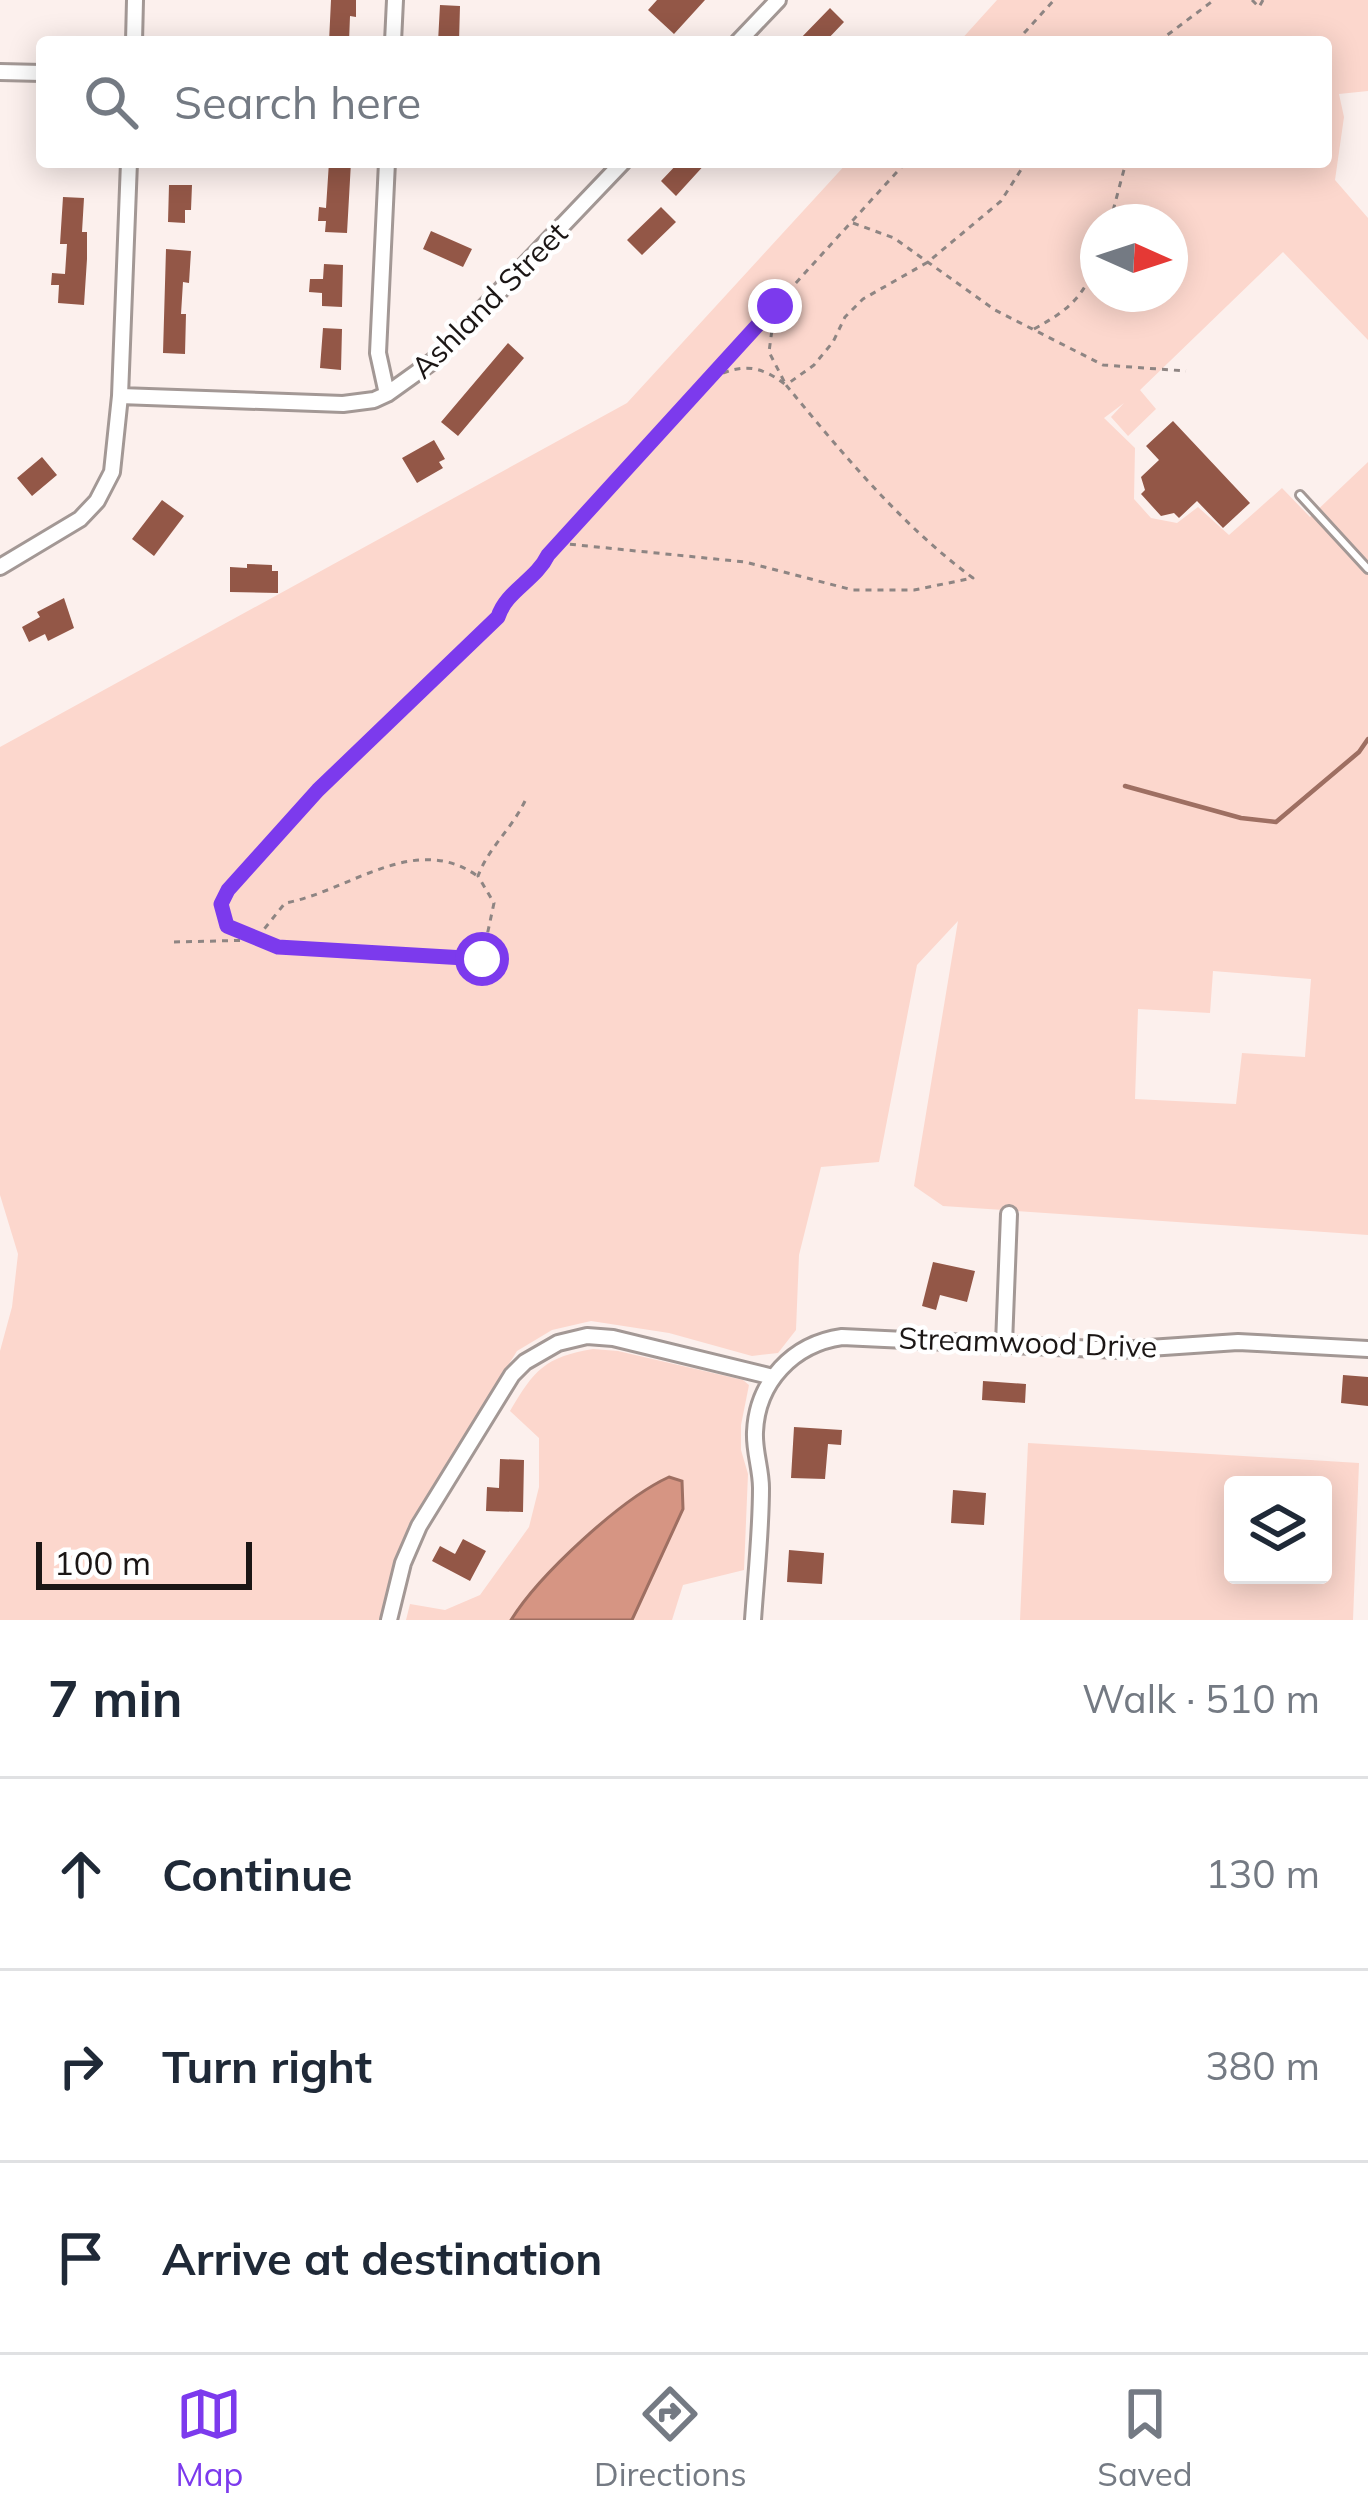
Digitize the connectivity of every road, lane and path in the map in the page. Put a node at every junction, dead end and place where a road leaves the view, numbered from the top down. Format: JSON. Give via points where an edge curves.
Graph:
{"nodes":[{"id":1,"x":135,"y":0,"type":"edge"},
{"id":2,"x":395,"y":0,"type":"edge"},
{"id":3,"x":778,"y":0,"type":"edge"},
{"id":4,"x":1054,"y":0,"type":"edge"},
{"id":5,"x":1214,"y":0,"type":"edge"},
{"id":6,"x":1252,"y":0,"type":"edge"},
{"id":7,"x":1263,"y":0,"type":"edge"},
{"id":8,"x":134,"y":36,"type":"edge"},
{"id":9,"x":393,"y":36,"type":"edge"},
{"id":10,"x":744,"y":36,"type":"edge"},
{"id":11,"x":1021,"y":36,"type":"edge"},
{"id":12,"x":1167,"y":36,"type":"edge"},
{"id":13,"x":0,"y":72,"type":"edge"},
{"id":14,"x":36,"y":74,"type":"edge"},
{"id":15,"x":129,"y":168,"type":"edge"},
{"id":16,"x":387,"y":168,"type":"edge"},
{"id":17,"x":617,"y":168,"type":"edge"},
{"id":18,"x":900,"y":168,"type":"edge"},
{"id":19,"x":1022,"y":168,"type":"edge"},
{"id":20,"x":1124,"y":168,"type":"edge"},
{"id":21,"x":1114,"y":204,"type":"edge"},
{"id":22,"x":851,"y":222,"type":"junction"},
{"id":23,"x":928,"y":262,"type":"junction"},
{"id":24,"x":1080,"y":296,"type":"edge"},
{"id":25,"x":775,"y":306,"type":"junction"},
{"id":26,"x":1032,"y":330,"type":"junction"},
{"id":27,"x":1186,"y":371,"type":"dead end"},
{"id":28,"x":707,"y":380,"type":"junction"},
{"id":29,"x":786,"y":385,"type":"junction"},
{"id":30,"x":388,"y":394,"type":"junction"},
{"id":31,"x":120,"y":396,"type":"junction"},
{"id":32,"x":1300,"y":495,"type":"dead end"},
{"id":33,"x":558,"y":543,"type":"junction"},
{"id":34,"x":0,"y":567,"type":"edge"},
{"id":35,"x":1368,"y":569,"type":"edge"},
{"id":36,"x":525,"y":801,"type":"dead end"},
{"id":37,"x":478,"y":876,"type":"junction"},
{"id":38,"x":259,"y":939,"type":"junction"},
{"id":39,"x":174,"y":942,"type":"dead end"},
{"id":40,"x":1009,"y":1214,"type":"dead end"},
{"id":41,"x":1004,"y":1344,"type":"junction"},
{"id":42,"x":1368,"y":1349,"type":"edge"},
{"id":43,"x":773,"y":1377,"type":"junction"},
{"id":44,"x":389,"y":1620,"type":"edge"},
{"id":45,"x":753,"y":1620,"type":"edge"}],
"edges":[{"from":1,"to":8,"type":"street"},
{"from":2,"to":9,"type":"street"},
{"from":3,"to":10,"type":"street"},
{"from":4,"to":11,"type":"path"},
{"from":5,"to":12,"type":"path"},
{"from":6,"to":7,"type":"path","via":[[1259,8]]},
{"from":13,"to":14,"type":"street"},
{"from":15,"to":31,"type":"street"},
{"from":16,"to":30,"type":"street","via":[[378,352]]},
{"from":17,"to":30,"type":"street","name":"Ashland Street","via":[[434,361]]},
{"from":18,"to":22,"type":"path"},
{"from":19,"to":23,"type":"path","via":[[1000,201]]},
{"from":20,"to":21,"type":"path"},
{"from":22,"to":23,"type":"path","via":[[895,238]]},
{"from":22,"to":25,"type":"path"},
{"from":23,"to":26,"type":"path"},
{"from":23,"to":29,"type":"path","via":[[863,299],[814,365]]},
{"from":24,"to":26,"type":"path"},
{"from":25,"to":28,"type":"path"},
{"from":25,"to":29,"type":"path","via":[[769,352]]},
{"from":26,"to":27,"type":"path","via":[[1103,365]]},
{"from":28,"to":29,"type":"path","via":[[735,367],[765,369]]},
{"from":28,"to":33,"type":"path"},
{"from":29,"to":33,"type":"path","via":[[848,460],[973,578],[914,590],[853,590],[745,562]]},
{"from":30,"to":31,"type":"street","name":"Ashland Street","via":[[343,404]]},
{"from":31,"to":34,"type":"street","via":[[115,460],[98,501]]},
{"from":32,"to":35,"type":"lane"},
{"from":33,"to":38,"type":"path","via":[[498,617],[318,790],[228,890],[221,904],[227,926]]},
{"from":36,"to":37,"type":"path"},
{"from":37,"to":38,"type":"path","via":[[456,861],[397,862],[285,903]]},
{"from":37,"to":38,"type":"path","via":[[494,903],[482,959],[278,947]]},
{"from":38,"to":39,"type":"path"},
{"from":40,"to":41,"type":"street"},
{"from":41,"to":42,"type":"street","name":"Streamwood Drive"},
{"from":41,"to":43,"type":"street","name":"Streamwood Drive","via":[[827,1339]]},
{"from":43,"to":44,"type":"street","via":[[613,1337],[544,1349],[512,1375],[418,1526]]},
{"from":43,"to":45,"type":"street","via":[[755,1430],[761,1487]]}]}
